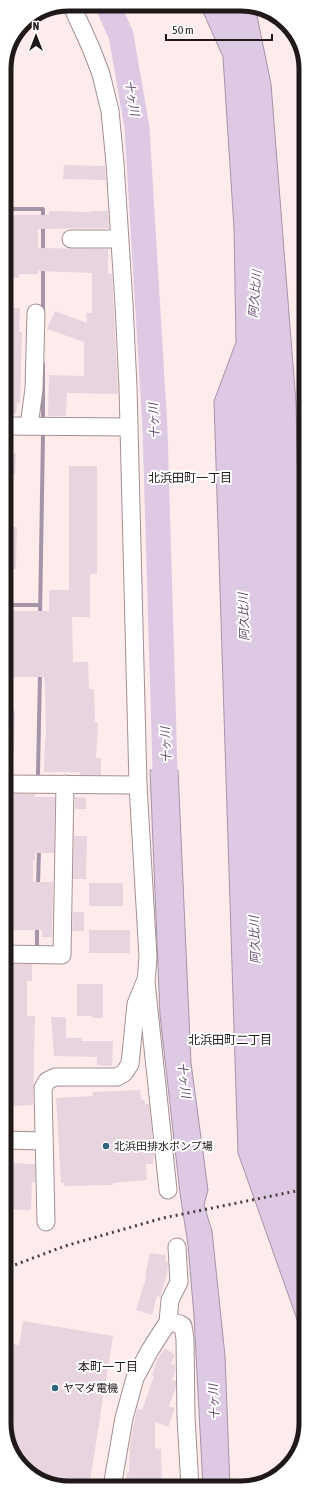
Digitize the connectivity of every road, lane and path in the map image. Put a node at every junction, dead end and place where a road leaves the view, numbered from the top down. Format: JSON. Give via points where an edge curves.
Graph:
{"nodes":[{"id":1,"x":74,"y":11,"type":"edge"},
{"id":2,"x":71,"y":239,"type":"dead end"},
{"id":3,"x":119,"y":239,"type":"junction"},
{"id":4,"x":36,"y":313,"type":"dead end"},
{"id":5,"x":11,"y":426,"type":"edge"},
{"id":6,"x":29,"y":426,"type":"junction"},
{"id":7,"x":129,"y":427,"type":"junction"},
{"id":8,"x":11,"y":784,"type":"edge"},
{"id":9,"x":65,"y":784,"type":"junction"},
{"id":10,"x":138,"y":785,"type":"junction"},
{"id":11,"x":11,"y":954,"type":"edge"},
{"id":12,"x":146,"y":982,"type":"junction"},
{"id":13,"x":11,"y":1140,"type":"edge"},
{"id":14,"x":43,"y":1141,"type":"junction"},
{"id":15,"x":168,"y":1190,"type":"dead end"},
{"id":16,"x":46,"y":1222,"type":"dead end"},
{"id":17,"x":177,"y":1247,"type":"dead end"},
{"id":18,"x":168,"y":1322,"type":"junction"},
{"id":19,"x":113,"y":1481,"type":"edge"},
{"id":20,"x":190,"y":1481,"type":"edge"}],
"edges":[{"from":1,"to":3,"type":"street","via":[[101,74],[110,112]]},
{"from":2,"to":3,"type":"street"},
{"from":3,"to":7,"type":"street"},
{"from":4,"to":6,"type":"street","via":[[34,388]]},
{"from":5,"to":6,"type":"street"},
{"from":6,"to":7,"type":"street"},
{"from":7,"to":10,"type":"street"},
{"from":8,"to":9,"type":"street"},
{"from":9,"to":10,"type":"street"},
{"from":9,"to":11,"type":"street","via":[[62,955]]},
{"from":10,"to":12,"type":"street","via":[[148,957]]},
{"from":12,"to":14,"type":"street","via":[[136,1004],[130,1064],[124,1073],[117,1077],[55,1077],[47,1081],[43,1088]]},
{"from":12,"to":15,"type":"street"},
{"from":13,"to":14,"type":"street"},
{"from":14,"to":16,"type":"street"},
{"from":17,"to":18,"type":"street","via":[[179,1282],[170,1300]]},
{"from":18,"to":19,"type":"street","via":[[134,1378]]},
{"from":18,"to":20,"type":"street","via":[[183,1326],[185,1339]]}]}
